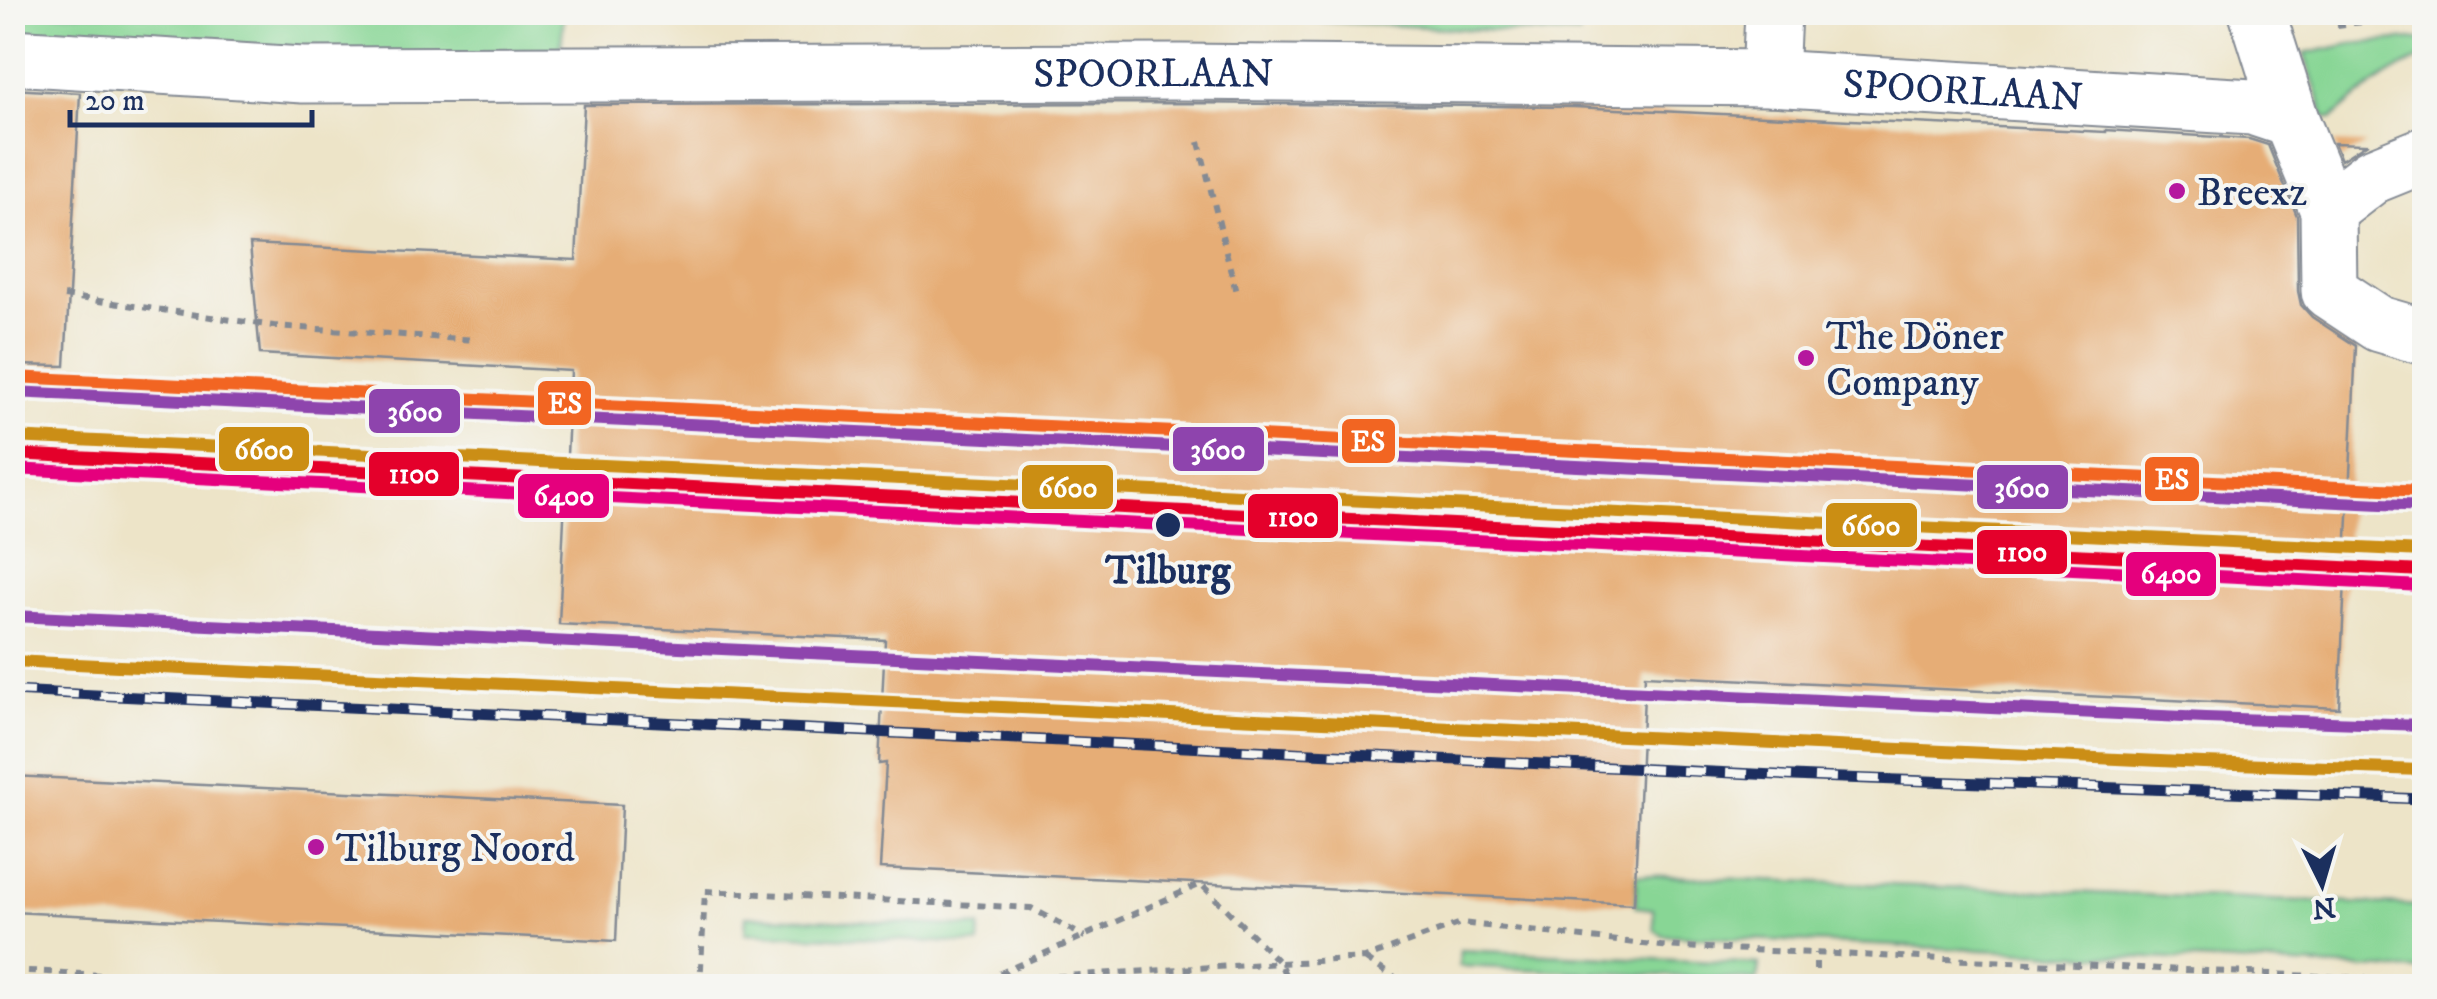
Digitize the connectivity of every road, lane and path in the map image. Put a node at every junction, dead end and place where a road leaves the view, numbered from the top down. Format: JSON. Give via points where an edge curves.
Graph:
{"nodes":[{"id":1,"x":1773,"y":12,"type":"edge"},
{"id":2,"x":2257,"y":12,"type":"edge"},
{"id":3,"x":12,"y":56,"type":"edge"},
{"id":4,"x":1182,"y":72,"type":"junction"},
{"id":5,"x":1770,"y":78,"type":"junction"},
{"id":6,"x":2292,"y":120,"type":"junction"},
{"id":7,"x":2424,"y":155,"type":"edge"},
{"id":8,"x":2328,"y":210,"type":"junction"},
{"id":9,"x":64,"y":296,"type":"dead end"},
{"id":10,"x":1238,"y":296,"type":"dead end"},
{"id":11,"x":2424,"y":337,"type":"edge"},
{"id":12,"x":475,"y":340,"type":"dead end"},
{"id":13,"x":1084,"y":936,"type":"junction"},
{"id":14,"x":1816,"y":952,"type":"junction"},
{"id":15,"x":1365,"y":958,"type":"junction"},
{"id":16,"x":1280,"y":963,"type":"junction"},
{"id":17,"x":12,"y":970,"type":"edge"},
{"id":18,"x":75,"y":974,"type":"junction"},
{"id":19,"x":2424,"y":981,"type":"edge"},
{"id":20,"x":700,"y":983,"type":"edge"},
{"id":21,"x":979,"y":984,"type":"edge"},
{"id":22,"x":74,"y":986,"type":"edge"},
{"id":23,"x":292,"y":986,"type":"edge"},
{"id":24,"x":838,"y":986,"type":"edge"},
{"id":25,"x":897,"y":986,"type":"edge"},
{"id":26,"x":1290,"y":986,"type":"edge"},
{"id":27,"x":1407,"y":986,"type":"edge"},
{"id":28,"x":1816,"y":986,"type":"edge"}],
"edges":[{"from":1,"to":5,"type":"street"},
{"from":2,"to":6,"type":"street"},
{"from":3,"to":4,"type":"street","name":"SPOORLAAN","via":[[303,75]]},
{"from":4,"to":5,"type":"street","name":"SPOORLAAN"},
{"from":4,"to":10,"type":"path"},
{"from":5,"to":6,"type":"street","name":"SPOORLAAN","via":[[2252,107]]},
{"from":6,"to":8,"type":"street"},
{"from":7,"to":8,"type":"street","via":[[2372,176]]},
{"from":8,"to":11,"type":"street","via":[[2329,291],[2379,324]]},
{"from":9,"to":12,"type":"path","via":[[274,326]]},
{"from":13,"to":16,"type":"path","via":[[1201,884]]},
{"from":13,"to":20,"type":"path","via":[[1030,908],[705,892]]},
{"from":13,"to":21,"type":"path"},
{"from":14,"to":15,"type":"path","via":[[1661,946],[1461,922]]},
{"from":14,"to":19,"type":"path"},
{"from":14,"to":28,"type":"path"},
{"from":15,"to":16,"type":"path"},
{"from":15,"to":27,"type":"path"},
{"from":16,"to":21,"type":"path"},
{"from":16,"to":26,"type":"path"},
{"from":17,"to":18,"type":"path"},
{"from":18,"to":22,"type":"path"},
{"from":18,"to":23,"type":"path"},
{"from":20,"to":24,"type":"path"},
{"from":21,"to":25,"type":"path"}]}
